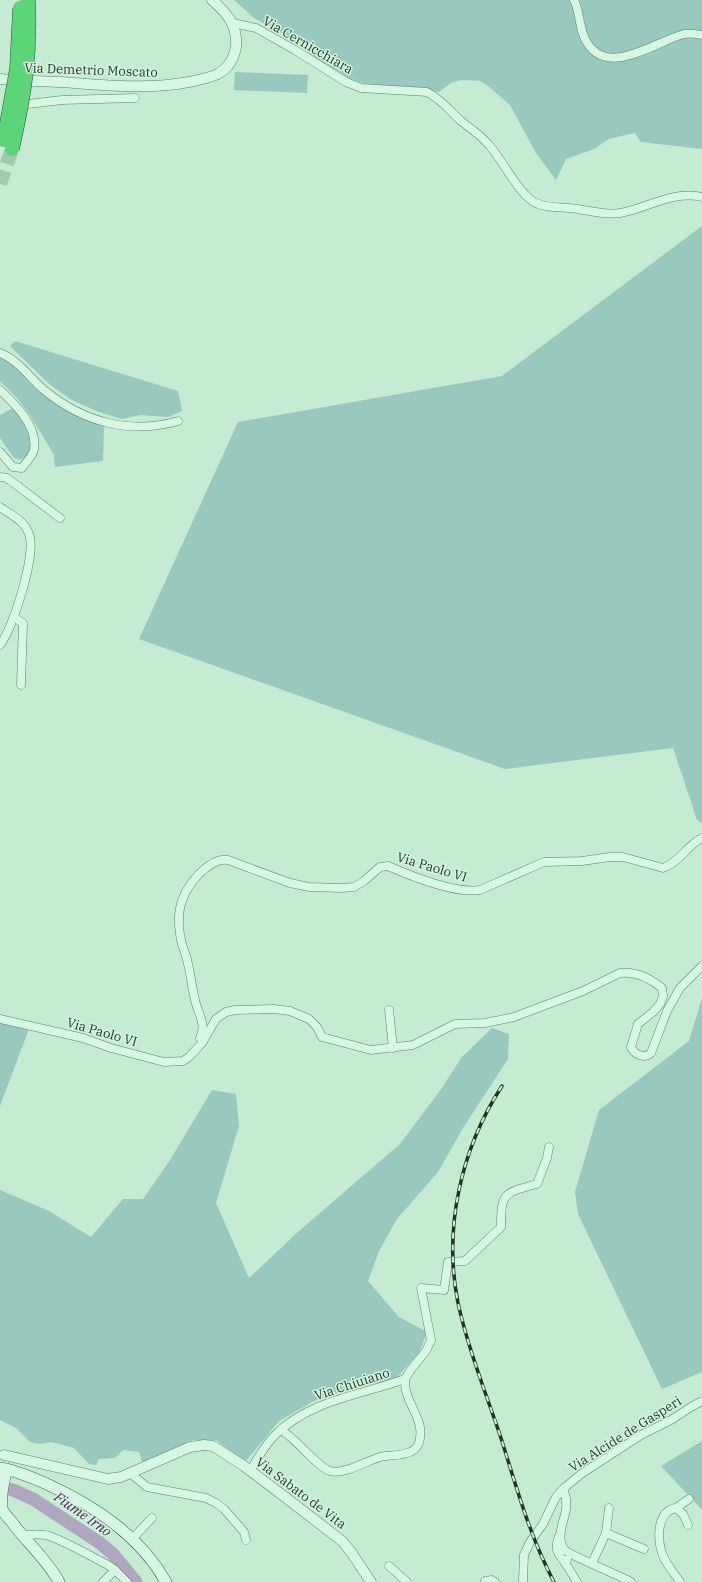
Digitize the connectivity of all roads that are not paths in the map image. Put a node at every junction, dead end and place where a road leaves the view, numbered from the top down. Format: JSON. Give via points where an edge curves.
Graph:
{"nodes":[{"id":1,"x":19,"y":0,"type":"edge"},
{"id":2,"x":28,"y":0,"type":"edge"},
{"id":3,"x":212,"y":0,"type":"edge"},
{"id":4,"x":574,"y":0,"type":"edge"},
{"id":5,"x":233,"y":24,"type":"junction"},
{"id":6,"x":702,"y":35,"type":"edge"},
{"id":7,"x":0,"y":79,"type":"edge"},
{"id":8,"x":135,"y":98,"type":"dead end"},
{"id":9,"x":28,"y":104,"type":"dead end"},
{"id":10,"x":702,"y":197,"type":"edge"},
{"id":11,"x":0,"y":353,"type":"edge"},
{"id":12,"x":0,"y":390,"type":"edge"},
{"id":13,"x":178,"y":421,"type":"dead end"},
{"id":14,"x":0,"y":452,"type":"edge"},
{"id":15,"x":0,"y":478,"type":"edge"},
{"id":16,"x":0,"y":507,"type":"edge"},
{"id":17,"x":60,"y":518,"type":"dead end"},
{"id":18,"x":14,"y":618,"type":"junction"},
{"id":19,"x":0,"y":646,"type":"edge"},
{"id":20,"x":21,"y":685,"type":"dead end"},
{"id":21,"x":702,"y":838,"type":"edge"},
{"id":22,"x":702,"y":966,"type":"edge"},
{"id":23,"x":389,"y":1010,"type":"dead end"},
{"id":24,"x":0,"y":1019,"type":"edge"},
{"id":25,"x":393,"y":1048,"type":"junction"},
{"id":26,"x":194,"y":1051,"type":"junction"},
{"id":27,"x":549,"y":1147,"type":"dead end"},
{"id":28,"x":405,"y":1379,"type":"junction"},
{"id":29,"x":702,"y":1402,"type":"edge"},
{"id":30,"x":281,"y":1430,"type":"junction"},
{"id":31,"x":2,"y":1455,"type":"edge"},
{"id":32,"x":4,"y":1468,"type":"edge"},
{"id":33,"x":247,"y":1468,"type":"junction"},
{"id":34,"x":130,"y":1473,"type":"junction"},
{"id":35,"x":563,"y":1489,"type":"junction"},
{"id":36,"x":1,"y":1499,"type":"edge"},
{"id":37,"x":689,"y":1499,"type":"dead end"},
{"id":38,"x":609,"y":1508,"type":"dead end"},
{"id":39,"x":676,"y":1508,"type":"junction"},
{"id":40,"x":152,"y":1518,"type":"dead end"},
{"id":41,"x":688,"y":1525,"type":"dead end"},
{"id":42,"x":560,"y":1533,"type":"junction"},
{"id":43,"x":606,"y":1533,"type":"junction"},
{"id":44,"x":21,"y":1534,"type":"junction"},
{"id":45,"x":132,"y":1539,"type":"junction"},
{"id":46,"x":246,"y":1540,"type":"dead end"},
{"id":47,"x":644,"y":1549,"type":"dead end"},
{"id":48,"x":568,"y":1554,"type":"junction"},
{"id":49,"x":592,"y":1563,"type":"junction"},
{"id":50,"x":566,"y":1564,"type":"junction"},
{"id":51,"x":389,"y":1566,"type":"dead end"},
{"id":52,"x":115,"y":1570,"type":"junction"},
{"id":53,"x":60,"y":1582,"type":"edge"},
{"id":54,"x":103,"y":1582,"type":"edge"},
{"id":55,"x":127,"y":1582,"type":"edge"},
{"id":56,"x":166,"y":1582,"type":"edge"},
{"id":57,"x":371,"y":1582,"type":"edge"},
{"id":58,"x":407,"y":1582,"type":"edge"},
{"id":59,"x":485,"y":1582,"type":"edge"},
{"id":60,"x":495,"y":1582,"type":"edge"},
{"id":61,"x":523,"y":1582,"type":"edge"},
{"id":62,"x":577,"y":1582,"type":"edge"},
{"id":63,"x":631,"y":1582,"type":"edge"},
{"id":64,"x":680,"y":1582,"type":"edge"}],
"edges":[{"from":1,"to":2,"type":"highway","bridge":true,"via":[[18,68],[7,148],[22,107],[30,31]]},
{"from":3,"to":5,"type":"street","via":[[229,16]]},
{"from":4,"to":6,"type":"street","via":[[584,38],[592,50],[604,57],[636,54],[684,34]]},
{"from":5,"to":7,"type":"street","name":"Via Demetrio Moscato","via":[[236,48],[229,65],[218,74],[199,80],[158,86],[123,86]]},
{"from":5,"to":10,"type":"street","name":"Via Cernicchiara","via":[[256,28],[346,82],[361,88],[427,92],[435,96],[490,145],[524,194],[533,202],[608,214],[621,213],[676,196],[690,194]]},
{"from":8,"to":9,"type":"street","via":[[62,100]]},
{"from":11,"to":13,"type":"street","via":[[13,360],[44,390],[91,419],[112,425],[153,427]]},
{"from":12,"to":14,"type":"street","via":[[28,423],[34,439],[34,450],[22,468],[13,467]]},
{"from":15,"to":17,"type":"street","via":[[7,478]]},
{"from":16,"to":18,"type":"street","via":[[24,524],[30,535],[29,567]]},
{"from":18,"to":19,"type":"street"},
{"from":18,"to":20,"type":"street","via":[[22,623]]},
{"from":21,"to":26,"type":"street","name":"Via Paolo VI","via":[[663,868],[623,857],[544,862],[472,892],[454,890],[388,866],[380,867],[354,887],[342,888],[300,886],[228,860],[220,861],[203,870],[194,879],[179,907],[181,939],[203,1024],[203,1032]]},
{"from":22,"to":25,"type":"street","name":"Via Paolo VI","via":[[680,988],[667,1011],[654,1047],[645,1056],[638,1055],[631,1047],[638,1024],[660,1004],[662,988],[640,975],[626,972],[525,1013],[485,1023],[455,1024],[413,1045]]},
{"from":23,"to":25,"type":"street"},
{"from":24,"to":26,"type":"street","name":"Via Paolo VI","via":[[77,1037],[164,1062],[183,1061]]},
{"from":25,"to":26,"type":"street","name":"Via Paolo VI","via":[[371,1050],[324,1037],[321,1036],[318,1027],[301,1015],[290,1011],[255,1009],[235,1010],[220,1015]]},
{"from":27,"to":28,"type":"street","name":"Via Chiuiano","via":[[537,1184],[508,1193],[502,1202],[501,1227],[465,1261],[448,1262],[444,1290],[421,1288],[431,1340]]},
{"from":28,"to":30,"type":"street","name":"Via Chiuiano","via":[[338,1399],[300,1416]]},
{"from":28,"to":30,"type":"street","via":[[407,1395],[415,1411],[420,1431],[418,1445],[410,1453],[376,1458],[333,1472],[323,1467],[292,1437]]},
{"from":29,"to":35,"type":"street","name":"Via Alcide de Gasperi","via":[[641,1435],[581,1474]]},
{"from":30,"to":33,"type":"street","name":"Via Chiuiano"},
{"from":31,"to":34,"type":"street","via":[[108,1479]]},
{"from":32,"to":36,"type":"main road"},
{"from":32,"to":45,"type":"main road","via":[[31,1477],[88,1504]]},
{"from":33,"to":34,"type":"street","name":"Via Sabato de Vita","via":[[209,1445],[190,1447]]},
{"from":33,"to":57,"type":"street","name":"Via Sabato de Vita","via":[[342,1541]]},
{"from":34,"to":46,"type":"street","via":[[147,1487],[206,1498],[216,1503],[244,1532]]},
{"from":35,"to":42,"type":"street","name":"Via Alcide de Gasperi","via":[[568,1503]]},
{"from":35,"to":61,"type":"street","name":"Via Alcide de Gasperi","via":[[524,1555]]},
{"from":36,"to":44,"type":"main road","via":[[2,1509]]},
{"from":37,"to":39,"type":"street"},
{"from":38,"to":43,"type":"street"},
{"from":39,"to":41,"type":"street","via":[[683,1514]]},
{"from":39,"to":64,"type":"street","via":[[662,1517],[660,1539],[662,1553]]},
{"from":40,"to":45,"type":"street"},
{"from":42,"to":48,"type":"street","via":[[561,1542]]},
{"from":42,"to":50,"type":"street","name":"Via Alcide de Gasperi","via":[[556,1546]]},
{"from":43,"to":47,"type":"street"},
{"from":43,"to":49,"type":"street"},
{"from":44,"to":52,"type":"street","via":[[37,1534],[61,1540]]},
{"from":44,"to":53,"type":"main road","via":[[49,1565]]},
{"from":45,"to":56,"type":"main road"},
{"from":48,"to":49,"type":"street"},
{"from":48,"to":50,"type":"street"},
{"from":49,"to":63,"type":"street"},
{"from":50,"to":62,"type":"street","name":"Via Alcide de Gasperi"},
{"from":51,"to":58,"type":"street"},
{"from":52,"to":54,"type":"street"},
{"from":52,"to":55,"type":"street"},
{"from":59,"to":60,"type":"street"}]}
